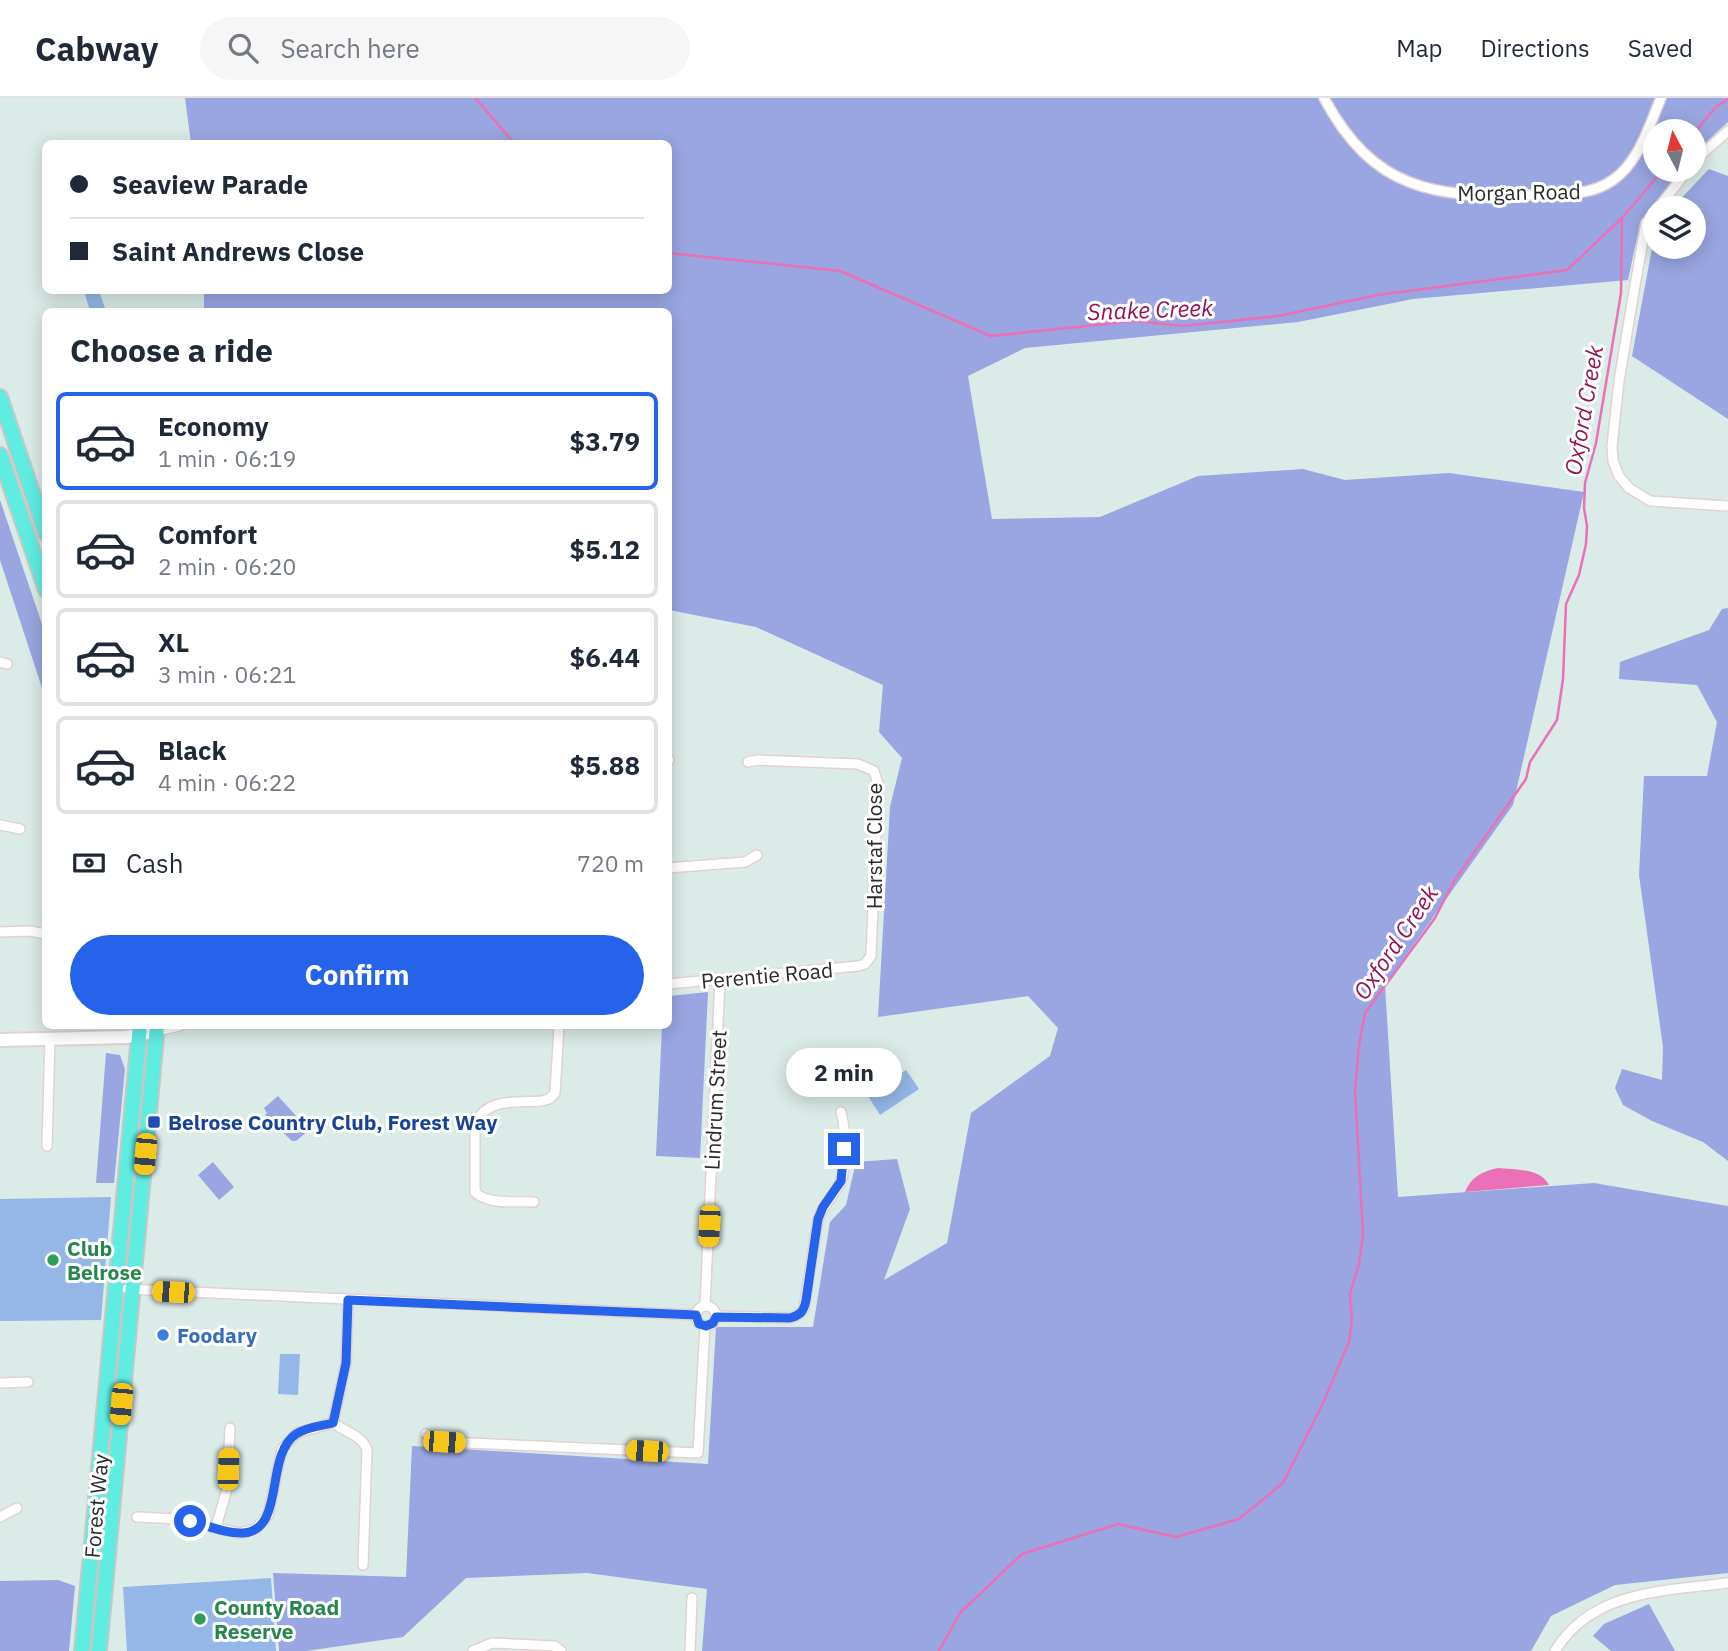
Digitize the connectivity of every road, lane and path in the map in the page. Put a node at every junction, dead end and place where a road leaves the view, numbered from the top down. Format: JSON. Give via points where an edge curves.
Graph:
{"nodes":[{"id":1,"x":1324,"y":98,"type":"edge"},
{"id":2,"x":1661,"y":98,"type":"edge"},
{"id":3,"x":1728,"y":131,"type":"edge"},
{"id":4,"x":1706,"y":150,"type":"edge"},
{"id":5,"x":1679,"y":182,"type":"edge"},
{"id":6,"x":1668,"y":196,"type":"edge"},
{"id":7,"x":1643,"y":240,"type":"edge"},
{"id":8,"x":1,"y":405,"type":"edge"},
{"id":9,"x":0,"y":455,"type":"edge"},
{"id":10,"x":1728,"y":506,"type":"edge"},
{"id":11,"x":42,"y":523,"type":"edge"},
{"id":12,"x":42,"y":578,"type":"edge"},
{"id":13,"x":748,"y":762,"type":"dead end"},
{"id":14,"x":0,"y":825,"type":"edge"},
{"id":15,"x":20,"y":829,"type":"dead end"},
{"id":16,"x":757,"y":855,"type":"dead end"},
{"id":17,"x":672,"y":868,"type":"edge"},
{"id":18,"x":0,"y":932,"type":"edge"},
{"id":19,"x":42,"y":934,"type":"edge"},
{"id":20,"x":865,"y":964,"type":"joint"},
{"id":21,"x":720,"y":980,"type":"junction"},
{"id":22,"x":672,"y":984,"type":"edge"},
{"id":23,"x":157,"y":1029,"type":"edge"},
{"id":24,"x":559,"y":1029,"type":"edge"},
{"id":25,"x":140,"y":1030,"type":"edge"},
{"id":26,"x":50,"y":1039,"type":"junction"},
{"id":27,"x":0,"y":1040,"type":"edge"},
{"id":28,"x":841,"y":1112,"type":"dead end"},
{"id":29,"x":47,"y":1146,"type":"dead end"},
{"id":30,"x":534,"y":1202,"type":"dead end"},
{"id":31,"x":116,"y":1289,"type":"junction"},
{"id":32,"x":132,"y":1289,"type":"junction"},
{"id":33,"x":348,"y":1300,"type":"junction"},
{"id":34,"x":705,"y":1305,"type":"junction"},
{"id":35,"x":696,"y":1315,"type":"junction"},
{"id":36,"x":716,"y":1317,"type":"junction"},
{"id":37,"x":705,"y":1326,"type":"junction"},
{"id":38,"x":0,"y":1382,"type":"edge"},
{"id":39,"x":28,"y":1382,"type":"dead end"},
{"id":40,"x":333,"y":1423,"type":"junction"},
{"id":41,"x":230,"y":1428,"type":"dead end"},
{"id":42,"x":426,"y":1434,"type":"dead end"},
{"id":43,"x":17,"y":1508,"type":"dead end"},
{"id":44,"x":0,"y":1517,"type":"edge"},
{"id":45,"x":137,"y":1517,"type":"dead end"},
{"id":46,"x":216,"y":1527,"type":"junction"},
{"id":47,"x":363,"y":1565,"type":"dead end"},
{"id":48,"x":1728,"y":1583,"type":"edge"},
{"id":49,"x":692,"y":1598,"type":"dead end"},
{"id":50,"x":82,"y":1651,"type":"edge"},
{"id":51,"x":99,"y":1651,"type":"edge"},
{"id":52,"x":473,"y":1651,"type":"edge"},
{"id":53,"x":561,"y":1651,"type":"edge"},
{"id":54,"x":690,"y":1651,"type":"edge"},
{"id":55,"x":1555,"y":1651,"type":"edge"}],
"edges":[{"from":1,"to":2,"type":"street","name":"Morgan Road","via":[[1354,145],[1388,172],[1427,189],[1493,196],[1583,192],[1612,181],[1638,150]]},
{"from":3,"to":4,"type":"street"},
{"from":5,"to":6,"type":"street"},
{"from":7,"to":10,"type":"street","via":[[1620,377],[1612,446],[1615,469],[1636,494],[1650,501]]},
{"from":8,"to":11,"type":"main road"},
{"from":9,"to":12,"type":"main road"},
{"from":13,"to":20,"type":"street","name":"Harstaf Close","via":[[858,764],[874,771],[878,784],[874,920],[871,956]]},
{"from":14,"to":15,"type":"street"},
{"from":16,"to":17,"type":"street","via":[[746,862]]},
{"from":18,"to":19,"type":"street"},
{"from":20,"to":21,"type":"street","name":"Perentie Road"},
{"from":21,"to":22,"type":"street","name":"Perentie Road"},
{"from":21,"to":34,"type":"street","name":"Lindrum Street"},
{"from":23,"to":32,"type":"main road","name":"Forest Way"},
{"from":24,"to":30,"type":"street","via":[[555,1093],[541,1101],[491,1105],[477,1118],[475,1128],[475,1192],[488,1199]]},
{"from":25,"to":26,"type":"street"},
{"from":25,"to":31,"type":"main road","name":"Forest Way"},
{"from":26,"to":27,"type":"street"},
{"from":26,"to":29,"type":"street"},
{"from":28,"to":36,"type":"street","via":[[845,1129],[841,1181],[818,1219],[804,1309],[790,1318]]},
{"from":31,"to":32,"type":"street"},
{"from":31,"to":50,"type":"main road","name":"Forest Way"},
{"from":32,"to":33,"type":"street"},
{"from":32,"to":51,"type":"main road","name":"Forest Way"},
{"from":33,"to":35,"type":"street"},
{"from":33,"to":40,"type":"street","via":[[346,1363]]},
{"from":34,"to":35,"type":"street"},
{"from":34,"to":36,"type":"street"},
{"from":35,"to":37,"type":"street"},
{"from":36,"to":37,"type":"street"},
{"from":37,"to":42,"type":"street","via":[[698,1453],[444,1442]]},
{"from":38,"to":39,"type":"street"},
{"from":40,"to":46,"type":"street","via":[[297,1433],[282,1450],[272,1502],[261,1524],[247,1532]]},
{"from":40,"to":47,"type":"street","via":[[360,1439],[367,1450]]},
{"from":41,"to":46,"type":"street","via":[[228,1489]]},
{"from":43,"to":44,"type":"street"},
{"from":45,"to":46,"type":"street"},
{"from":48,"to":55,"type":"street","via":[[1642,1594],[1609,1604],[1573,1628]]},
{"from":49,"to":54,"type":"street"},
{"from":52,"to":53,"type":"street","via":[[492,1643],[555,1646]]}]}
